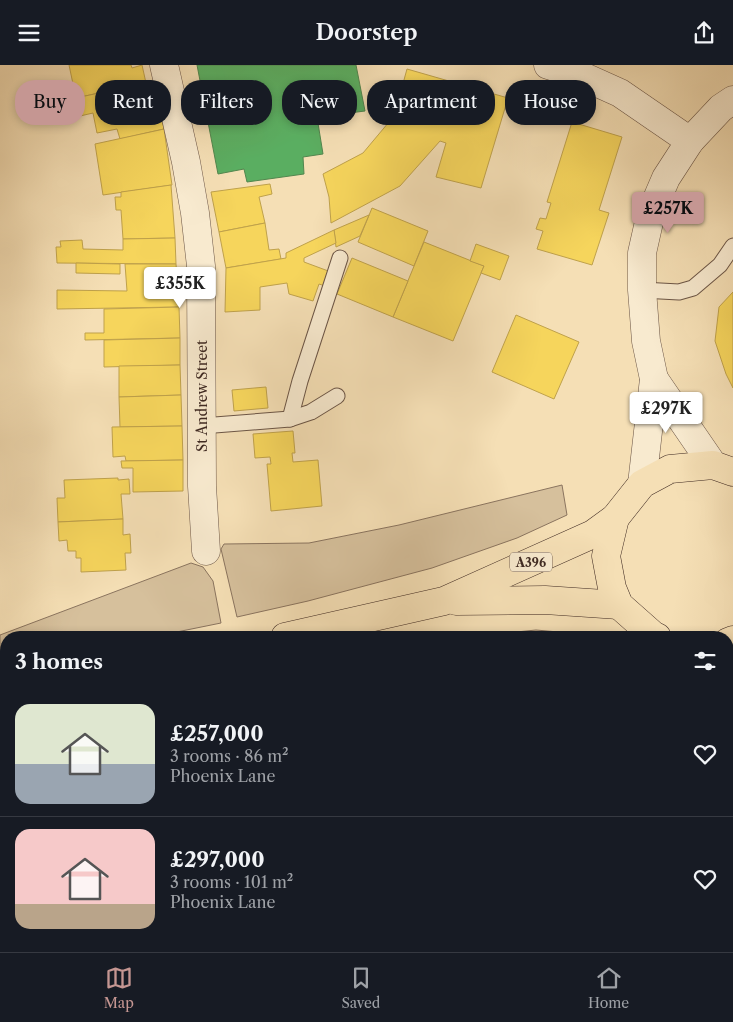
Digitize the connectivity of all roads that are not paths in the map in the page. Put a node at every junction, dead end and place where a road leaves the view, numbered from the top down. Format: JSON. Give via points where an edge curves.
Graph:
{"nodes":[{"id":1,"x":164,"y":65,"type":"edge"},
{"id":2,"x":548,"y":65,"type":"edge"},
{"id":3,"x":733,"y":100,"type":"edge"},
{"id":4,"x":690,"y":141,"type":"junction"},
{"id":5,"x":733,"y":246,"type":"edge"},
{"id":6,"x":340,"y":258,"type":"dead end"},
{"id":7,"x":642,"y":289,"type":"junction"},
{"id":8,"x":654,"y":379,"type":"junction"},
{"id":9,"x":338,"y":396,"type":"dead end"},
{"id":10,"x":290,"y":419,"type":"junction"},
{"id":11,"x":202,"y":426,"type":"junction"},
{"id":12,"x":723,"y":469,"type":"edge"},
{"id":13,"x":642,"y":484,"type":"junction"},
{"id":14,"x":615,"y":518,"type":"junction"},
{"id":15,"x":206,"y":551,"type":"dead end"},
{"id":16,"x":444,"y":601,"type":"junction"},
{"id":17,"x":619,"y":605,"type":"junction"},
{"id":18,"x":312,"y":631,"type":"edge"},
{"id":19,"x":648,"y":631,"type":"edge"}],
"edges":[{"from":1,"to":11,"type":"street","name":"St Andrew Street","via":[[195,213],[201,267]]},
{"from":2,"to":4,"type":"street","via":[[620,93]]},
{"from":3,"to":4,"type":"street"},
{"from":4,"to":7,"type":"street","via":[[666,178],[651,213],[642,253]]},
{"from":5,"to":7,"type":"lane","via":[[720,265],[693,288],[679,292]]},
{"from":6,"to":10,"type":"lane"},
{"from":7,"to":8,"type":"street","via":[[646,341]]},
{"from":8,"to":12,"type":"street"},
{"from":8,"to":13,"type":"street"},
{"from":9,"to":10,"type":"lane","via":[[311,412]]},
{"from":10,"to":11,"type":"lane"},
{"from":11,"to":15,"type":"street","name":"St Andrew Street"},
{"from":12,"to":13,"type":"main road","number":"A396","via":[[670,469]]},
{"from":13,"to":14,"type":"main road","number":"A396"},
{"from":14,"to":16,"type":"main road","number":"A396","via":[[592,534]]},
{"from":14,"to":17,"type":"main road","number":"A396","via":[[606,556]]},
{"from":16,"to":17,"type":"main road","number":"A396","via":[[545,599]]},
{"from":16,"to":18,"type":"main road","number":"A396"},
{"from":17,"to":19,"type":"main road","number":"A396"}]}
